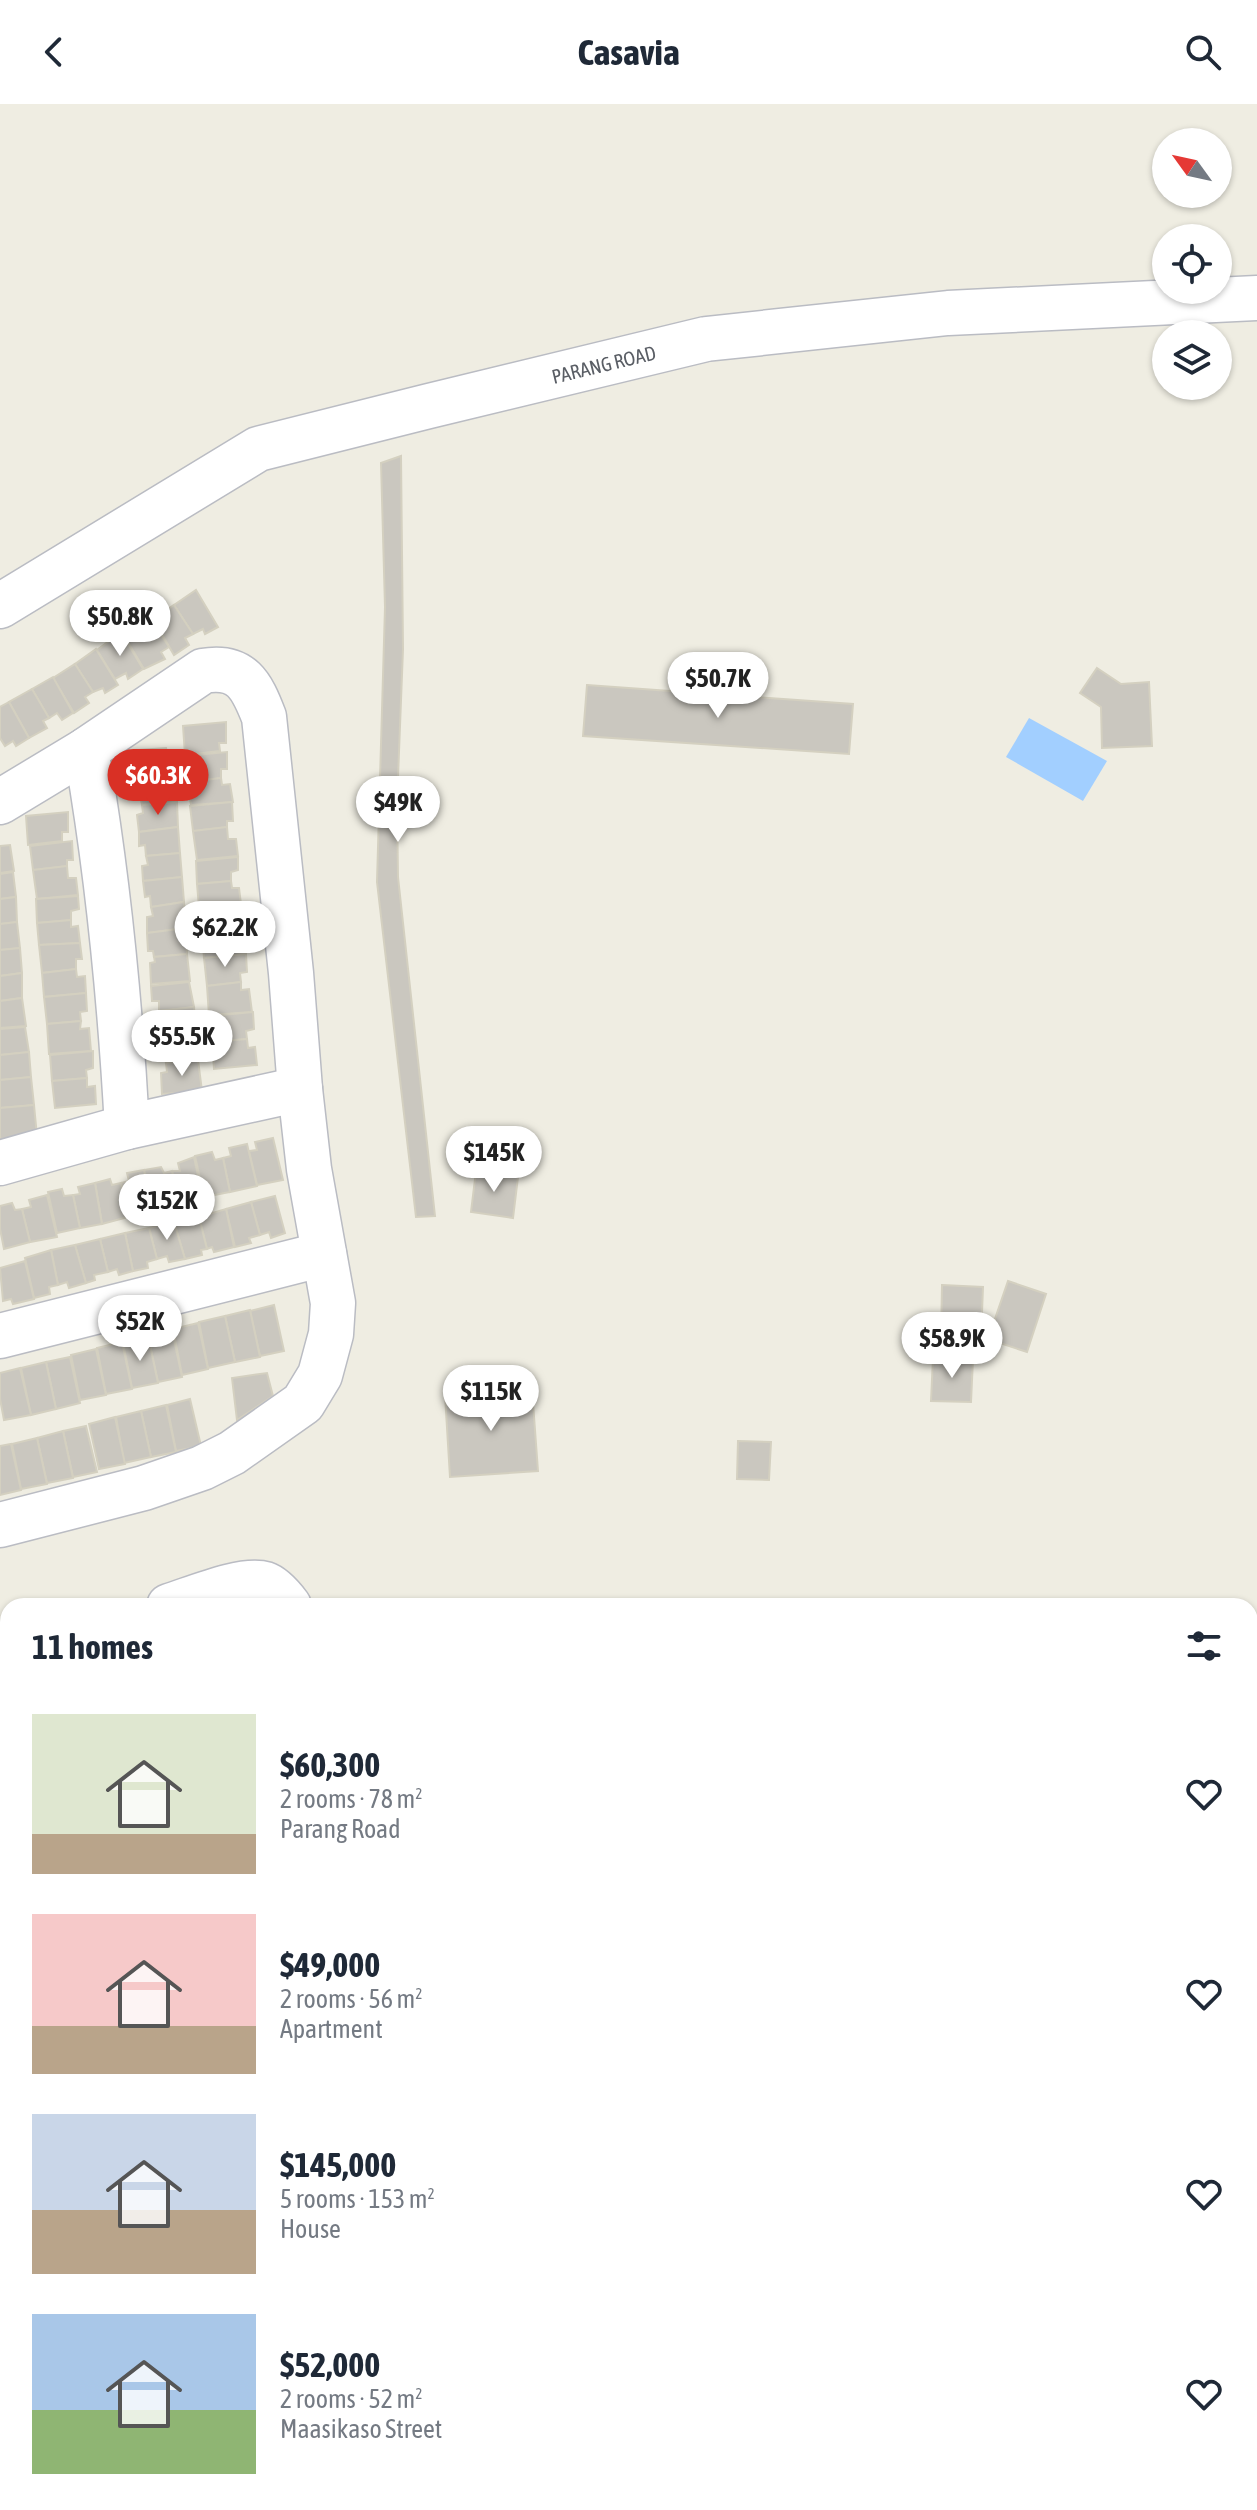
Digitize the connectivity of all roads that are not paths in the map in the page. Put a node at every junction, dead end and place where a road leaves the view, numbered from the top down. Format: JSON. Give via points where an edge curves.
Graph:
{"nodes":[{"id":1,"x":1257,"y":298,"type":"edge"},
{"id":2,"x":0,"y":606,"type":"edge"},
{"id":3,"x":86,"y":750,"type":"junction"},
{"id":4,"x":0,"y":802,"type":"edge"},
{"id":5,"x":300,"y":1089,"type":"junction"},
{"id":6,"x":127,"y":1127,"type":"junction"},
{"id":7,"x":0,"y":1163,"type":"edge"},
{"id":8,"x":324,"y":1254,"type":"junction"},
{"id":9,"x":0,"y":1336,"type":"edge"},
{"id":10,"x":0,"y":1525,"type":"edge"},
{"id":11,"x":196,"y":1598,"type":"edge"},
{"id":12,"x":280,"y":1598,"type":"edge"}],
"edges":[{"from":1,"to":2,"type":"street","name":"PARANG ROAD","via":[[948,313],[706,339],[460,398],[258,449]]},
{"from":3,"to":4,"type":"street"},
{"from":3,"to":5,"type":"street","via":[[203,671],[231,671],[252,689],[264,717]]},
{"from":3,"to":6,"type":"street","via":[[121,1009]]},
{"from":5,"to":6,"type":"street"},
{"from":5,"to":8,"type":"street"},
{"from":6,"to":7,"type":"street"},
{"from":8,"to":9,"type":"street"},
{"from":8,"to":10,"type":"street","via":[[333,1303],[331,1334],[320,1375],[303,1403],[202,1468]]},
{"from":11,"to":12,"type":"street","via":[[244,1584],[264,1584]]}]}
